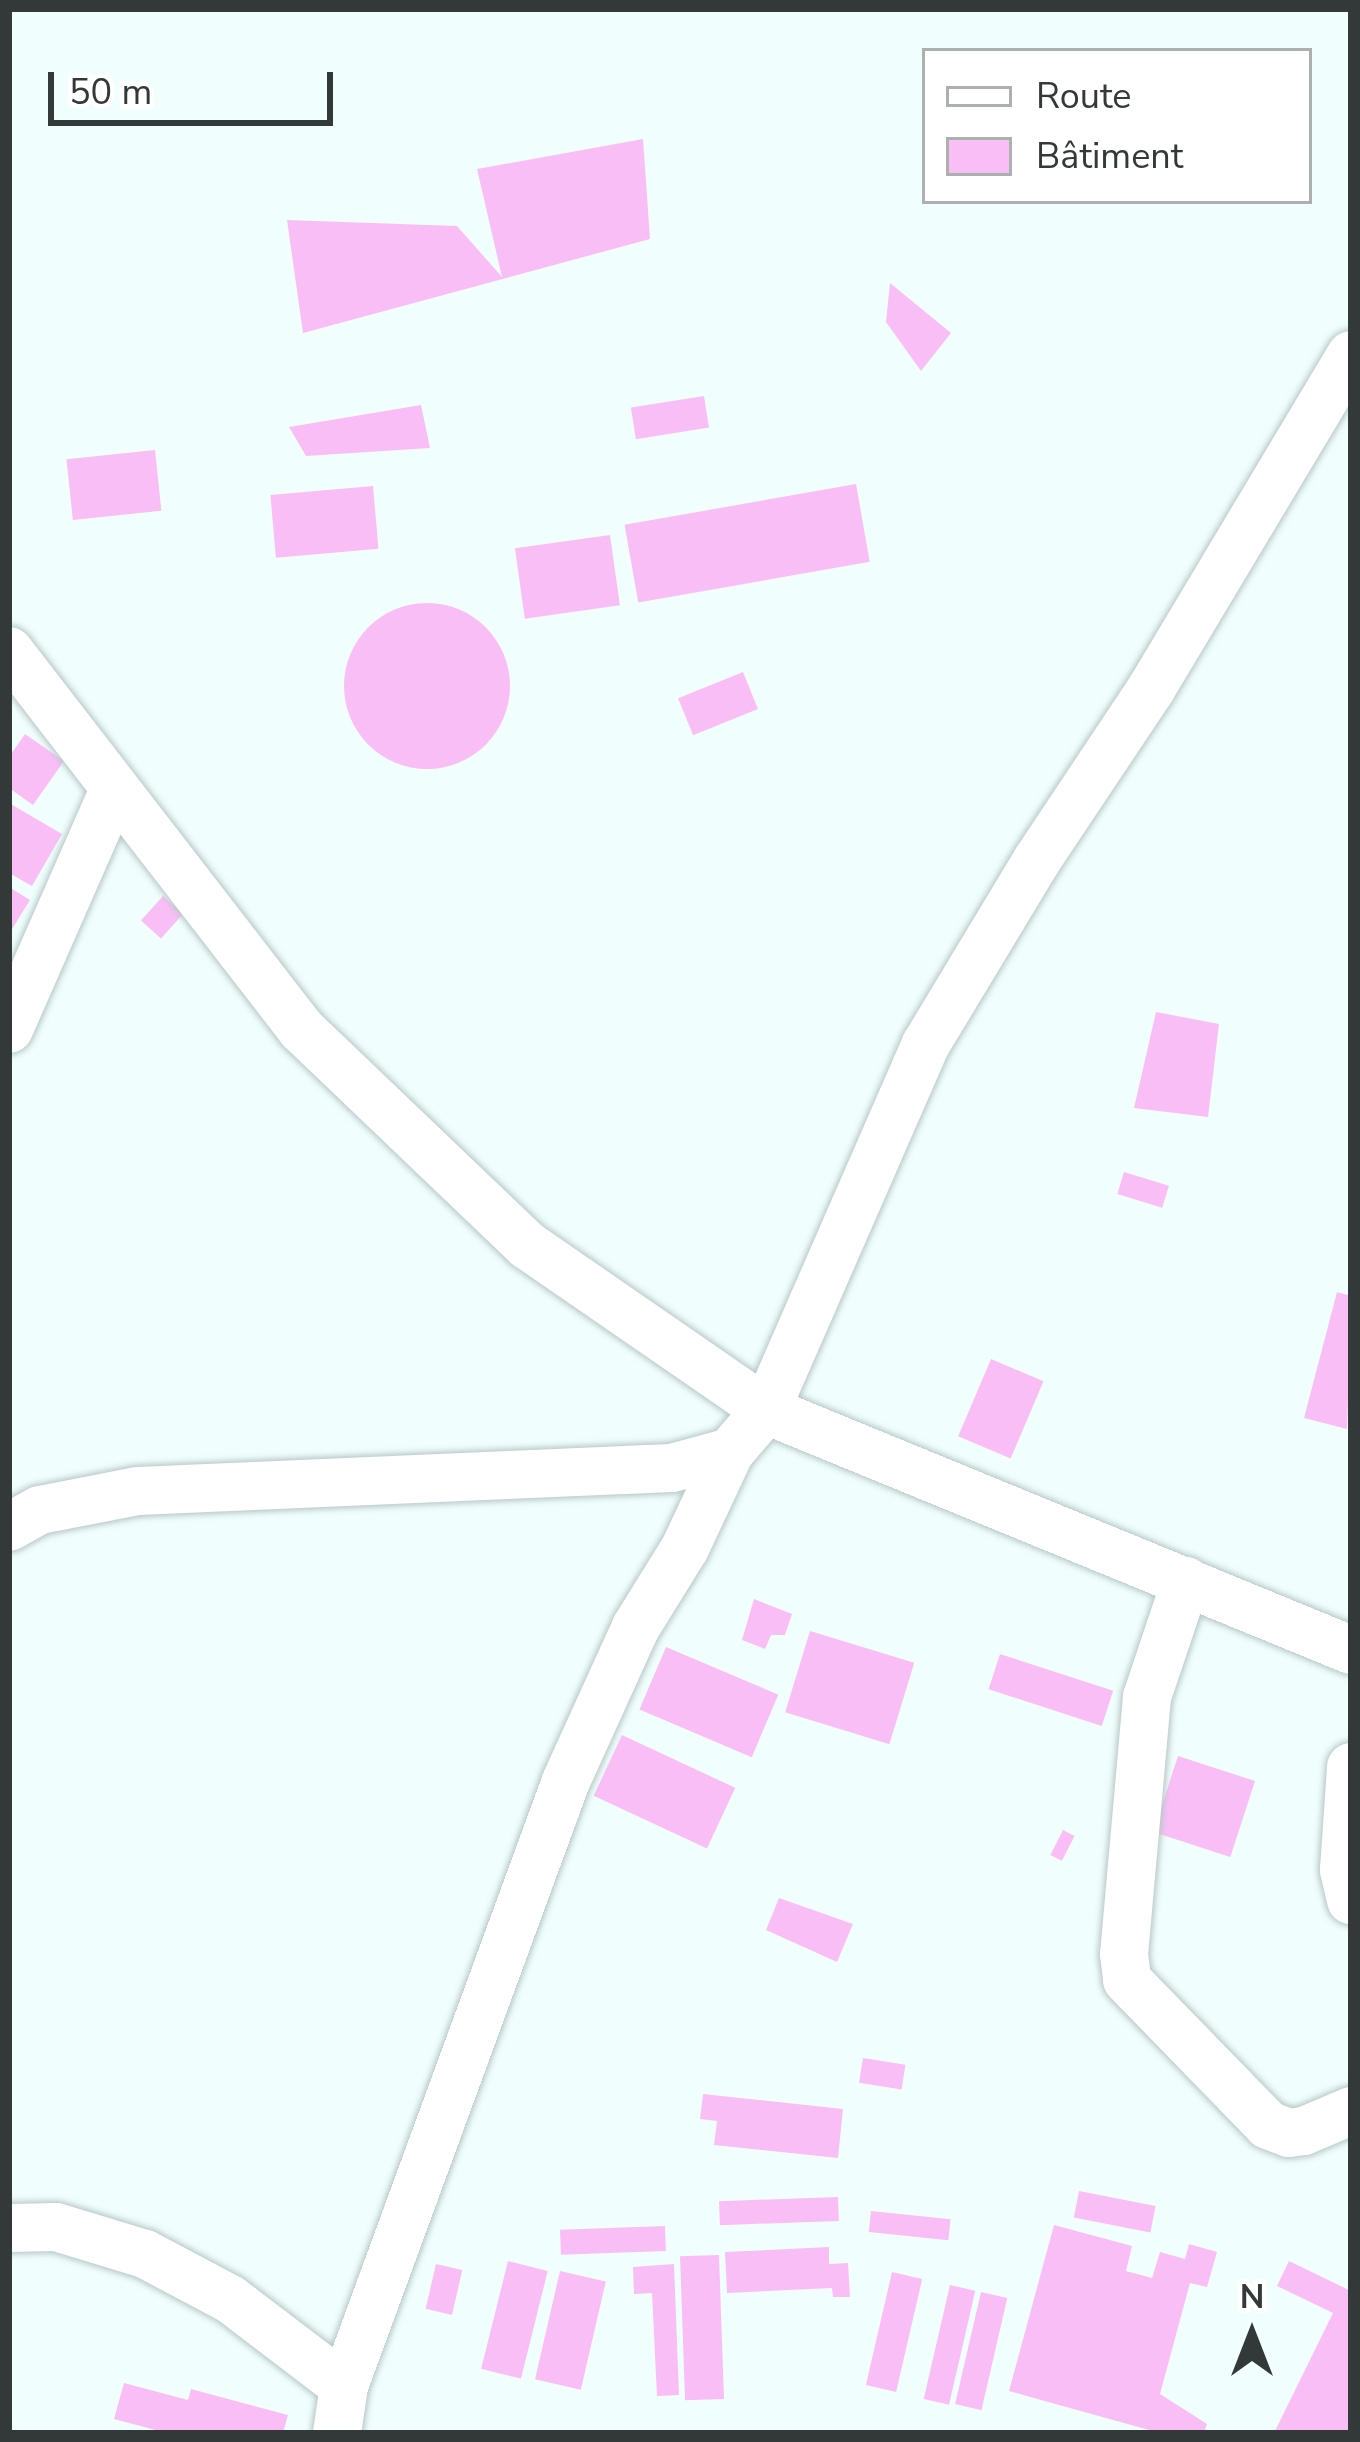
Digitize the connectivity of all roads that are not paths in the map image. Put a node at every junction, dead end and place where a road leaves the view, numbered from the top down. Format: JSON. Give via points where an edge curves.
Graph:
{"nodes":[{"id":1,"x":1351,"y":356,"type":"edge"},
{"id":2,"x":9,"y":651,"type":"edge"},
{"id":3,"x":115,"y":788,"type":"junction"},
{"id":4,"x":9,"y":1029,"type":"edge"},
{"id":5,"x":766,"y":1410,"type":"junction"},
{"id":6,"x":730,"y":1452,"type":"junction"},
{"id":7,"x":9,"y":1527,"type":"edge"},
{"id":8,"x":1186,"y":1581,"type":"junction"},
{"id":9,"x":1351,"y":1650,"type":"edge"},
{"id":10,"x":1351,"y":1767,"type":"edge"},
{"id":11,"x":1351,"y":1900,"type":"edge"},
{"id":12,"x":1351,"y":2111,"type":"edge"},
{"id":13,"x":9,"y":2228,"type":"edge"},
{"id":14,"x":340,"y":2409,"type":"edge"}],
"edges":[{"from":1,"to":5,"type":"street","via":[[926,1044]]},
{"from":2,"to":3,"type":"street"},
{"from":3,"to":4,"type":"street"},
{"from":3,"to":5,"type":"street","via":[[301,1029],[526,1245]]},
{"from":5,"to":6,"type":"street"},
{"from":5,"to":8,"type":"street"},
{"from":6,"to":7,"type":"street","via":[[672,1468],[138,1491],[40,1510]]},
{"from":6,"to":14,"type":"street","via":[[636,1627],[566,1781]]},
{"from":8,"to":9,"type":"street"},
{"from":8,"to":12,"type":"street","via":[[1147,1696],[1127,1980],[1268,2125],[1304,2131]]},
{"from":10,"to":11,"type":"street","via":[[1344,1870]]},
{"from":13,"to":14,"type":"street","via":[[56,2227],[145,2254],[230,2299]]}]}
